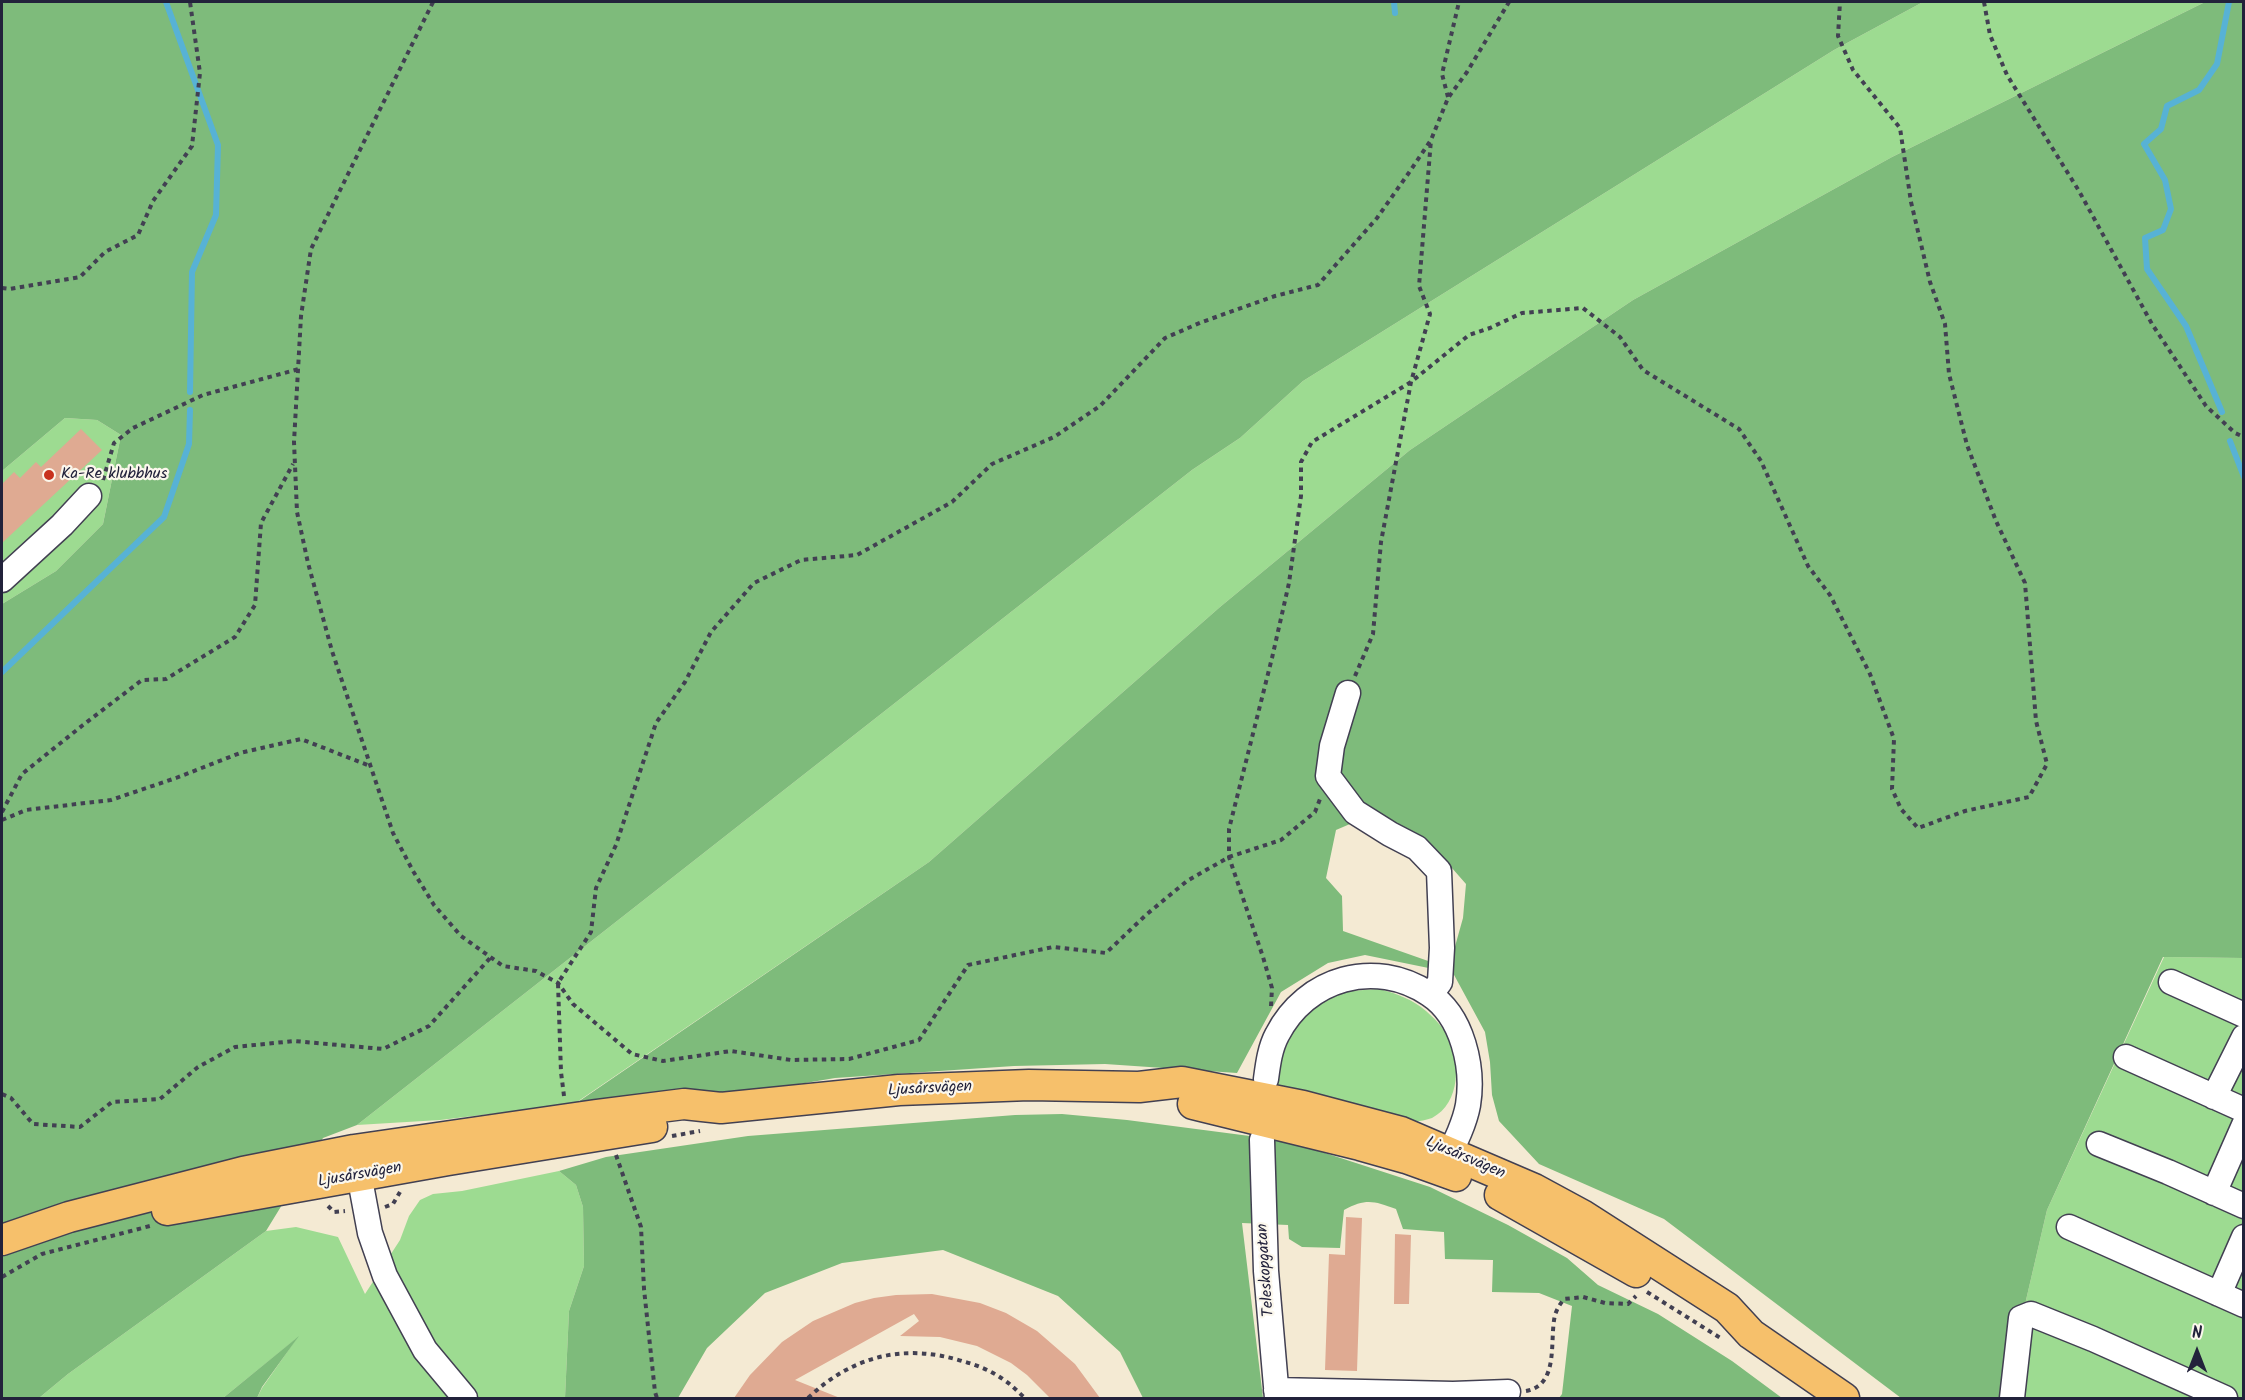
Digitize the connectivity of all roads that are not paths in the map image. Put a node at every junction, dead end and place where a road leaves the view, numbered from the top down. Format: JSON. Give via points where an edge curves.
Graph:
{"nodes":[{"id":1,"x":89,"y":496,"type":"road end"},
{"id":2,"x":2,"y":580,"type":"edge"},
{"id":3,"x":1348,"y":693,"type":"road end"},
{"id":4,"x":2172,"y":982,"type":"dead end"},
{"id":5,"x":1431,"y":994,"type":"junction"},
{"id":6,"x":2244,"y":1014,"type":"edge"},
{"id":7,"x":2244,"y":1037,"type":"edge"},
{"id":8,"x":2126,"y":1057,"type":"dead end"},
{"id":9,"x":1266,"y":1079,"type":"dead end"},
{"id":10,"x":2214,"y":1097,"type":"junction"},
{"id":11,"x":2244,"y":1110,"type":"edge"},
{"id":12,"x":2244,"y":1125,"type":"edge"},
{"id":13,"x":1262,"y":1140,"type":"dead end"},
{"id":14,"x":2099,"y":1144,"type":"dead end"},
{"id":15,"x":1446,"y":1161,"type":"junction"},
{"id":16,"x":357,"y":1163,"type":"junction"},
{"id":17,"x":2214,"y":1193,"type":"junction"},
{"id":18,"x":2244,"y":1206,"type":"edge"},
{"id":19,"x":2069,"y":1227,"type":"dead end"},
{"id":20,"x":2244,"y":1237,"type":"edge"},
{"id":21,"x":2,"y":1240,"type":"edge"},
{"id":22,"x":2,"y":1257,"type":"edge"},
{"id":23,"x":2219,"y":1294,"type":"junction"},
{"id":24,"x":2244,"y":1305,"type":"edge"},
{"id":25,"x":1508,"y":1392,"type":"road end"},
{"id":26,"x":1276,"y":1394,"type":"edge"},
{"id":27,"x":465,"y":1398,"type":"edge"},
{"id":28,"x":1844,"y":1398,"type":"edge"},
{"id":29,"x":2012,"y":1398,"type":"edge"},
{"id":30,"x":2225,"y":1398,"type":"edge"}],
"edges":[{"from":1,"to":2,"type":"street"},
{"from":3,"to":5,"type":"street","via":[[1332,746],[1328,776],[1355,812],[1417,848],[1438,871],[1442,948],[1440,982]]},
{"from":4,"to":6,"type":"street"},
{"from":5,"to":9,"type":"street","via":[[1407,982],[1365,975],[1327,985],[1306,998],[1286,1018],[1269,1055]]},
{"from":5,"to":15,"type":"street","via":[[1454,1022],[1467,1057],[1467,1108]]},
{"from":7,"to":10,"type":"street"},
{"from":8,"to":10,"type":"street"},
{"from":10,"to":11,"type":"street"},
{"from":12,"to":17,"type":"street"},
{"from":13,"to":26,"type":"street","name":"Teleskopgatan","via":[[1266,1271]]},
{"from":14,"to":17,"type":"street"},
{"from":15,"to":16,"type":"main road","name":"Ljusårsvägen","via":[[1406,1158],[1296,1128],[1177,1102],[1139,1087],[1029,1085],[898,1090],[448,1160]]},
{"from":15,"to":28,"type":"main road","name":"Ljusårsvägen","via":[[1487,1189],[1609,1256],[1738,1338]]},
{"from":16,"to":21,"type":"main road","name":"Ljusårsvägen","via":[[243,1172],[69,1217]]},
{"from":16,"to":22,"type":"main road","name":"Ljusårsvägen","via":[[62,1235]]},
{"from":16,"to":27,"type":"street","via":[[370,1233],[385,1276],[424,1350]]},
{"from":17,"to":18,"type":"street"},
{"from":19,"to":23,"type":"street"},
{"from":20,"to":23,"type":"street"},
{"from":23,"to":24,"type":"street"},
{"from":25,"to":26,"type":"street"},
{"from":29,"to":30,"type":"street","via":[[2021,1318],[2031,1314]]}]}
